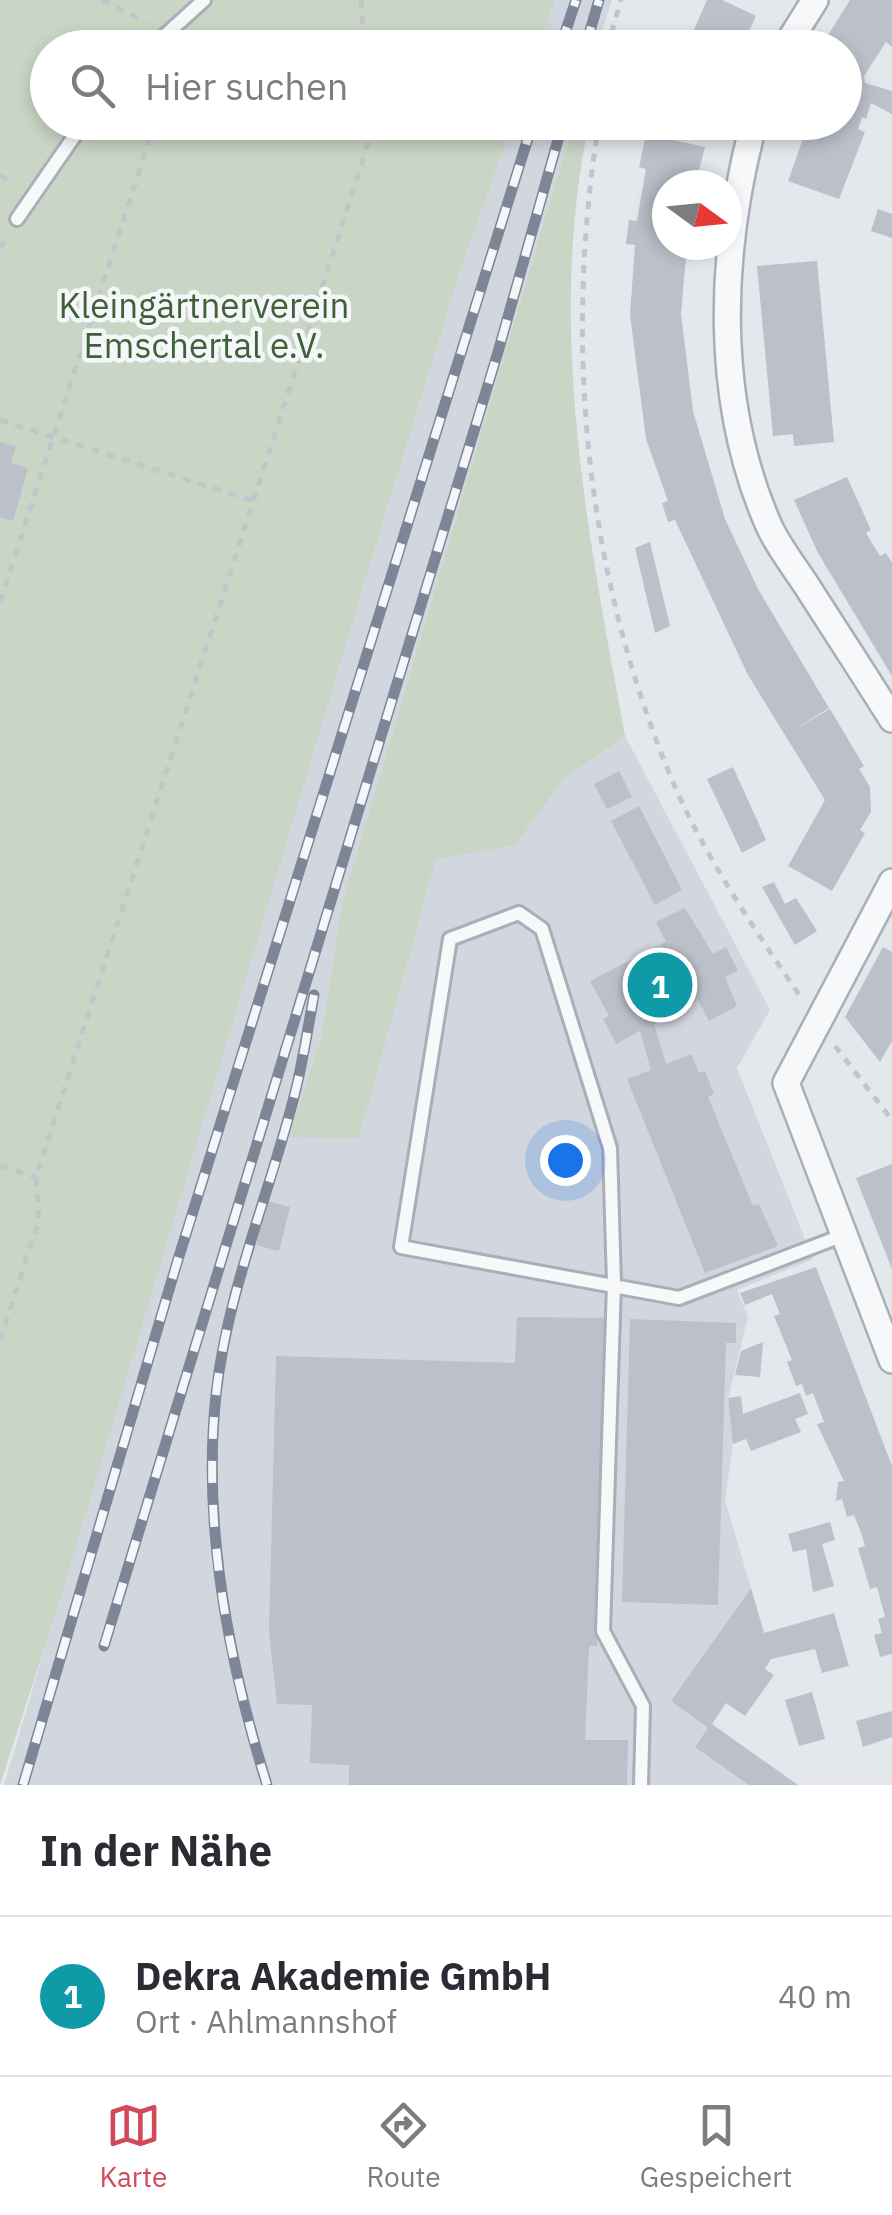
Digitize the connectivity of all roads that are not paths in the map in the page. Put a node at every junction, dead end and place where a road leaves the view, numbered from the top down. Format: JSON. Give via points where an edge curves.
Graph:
{"nodes":[{"id":1,"x":204,"y":0,"type":"edge"},
{"id":2,"x":815,"y":0,"type":"edge"},
{"id":3,"x":170,"y":30,"type":"edge"},
{"id":4,"x":797,"y":30,"type":"edge"},
{"id":5,"x":71,"y":140,"type":"edge"},
{"id":6,"x":749,"y":140,"type":"edge"},
{"id":7,"x":17,"y":218,"type":"dead end"},
{"id":8,"x":892,"y":719,"type":"edge"},
{"id":9,"x":892,"y":882,"type":"edge"},
{"id":10,"x":884,"y":916,"type":"edge"},
{"id":11,"x":844,"y":1235,"type":"junction"},
{"id":12,"x":614,"y":1284,"type":"junction"},
{"id":13,"x":892,"y":1360,"type":"edge"},
{"id":14,"x":642,"y":1785,"type":"edge"}],
"edges":[{"from":1,"to":3,"type":"lane"},
{"from":2,"to":4,"type":"street"},
{"from":5,"to":7,"type":"lane"},
{"from":6,"to":8,"type":"street","via":[[736,190],[726,283],[731,380],[745,455],[770,528]]},
{"from":9,"to":10,"type":"street"},
{"from":10,"to":11,"type":"street","via":[[786,1083]]},
{"from":11,"to":12,"type":"lane","via":[[679,1298]]},
{"from":11,"to":13,"type":"street"},
{"from":12,"to":12,"type":"lane","via":[[610,1148],[542,929],[519,913],[450,939],[401,1247]]},
{"from":12,"to":14,"type":"lane","via":[[602,1631],[643,1706]]}]}
